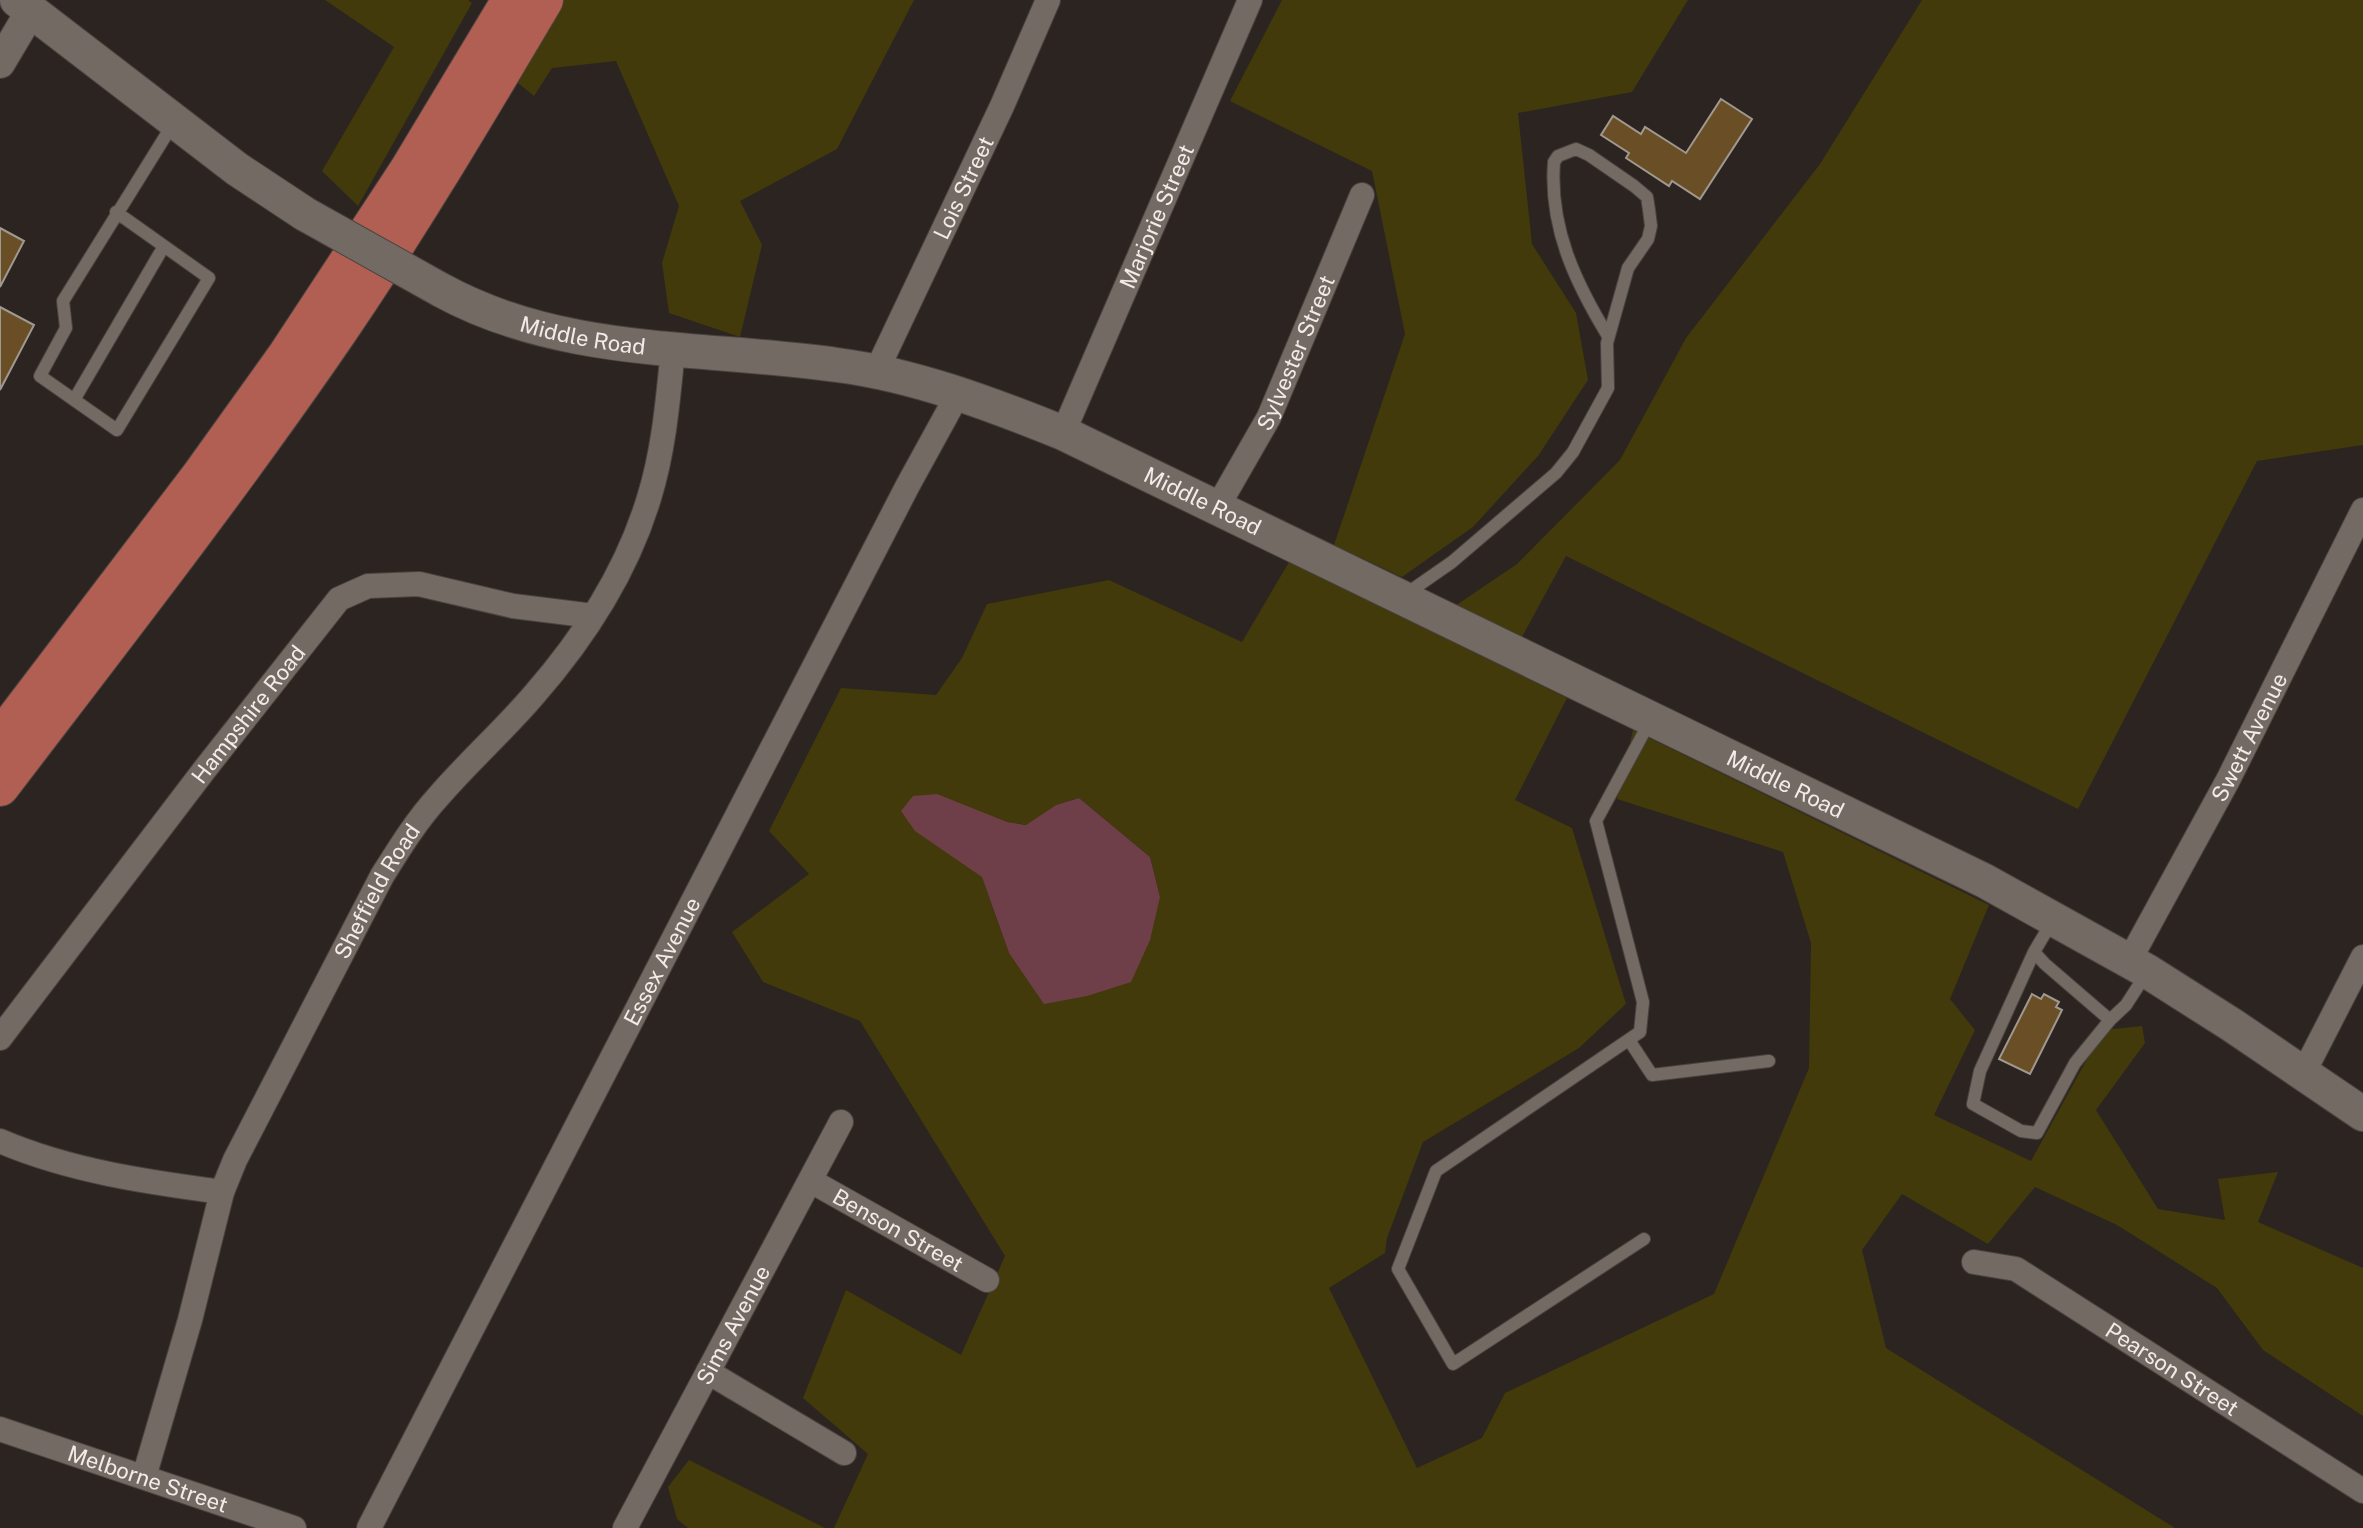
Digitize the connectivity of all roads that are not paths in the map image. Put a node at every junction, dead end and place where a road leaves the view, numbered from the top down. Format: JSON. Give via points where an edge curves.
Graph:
{"nodes":[{"id":1,"x":511,"y":0,"type":"edge"},
{"id":2,"x":544,"y":0,"type":"edge"},
{"id":3,"x":1048,"y":0,"type":"edge"},
{"id":4,"x":1250,"y":0,"type":"edge"},
{"id":5,"x":24,"y":5,"type":"edge"},
{"id":6,"x":0,"y":63,"type":"edge"},
{"id":7,"x":175,"y":121,"type":"junction"},
{"id":8,"x":1362,"y":195,"type":"dead end"},
{"id":9,"x":116,"y":212,"type":"junction"},
{"id":10,"x":164,"y":246,"type":"junction"},
{"id":11,"x":1608,"y":336,"type":"junction"},
{"id":12,"x":673,"y":349,"type":"junction"},
{"id":13,"x":876,"y":372,"type":"junction"},
{"id":14,"x":958,"y":394,"type":"junction"},
{"id":15,"x":74,"y":400,"type":"junction"},
{"id":16,"x":1063,"y":433,"type":"junction"},
{"id":17,"x":1218,"y":506,"type":"junction"},
{"id":18,"x":2363,"y":510,"type":"edge"},
{"id":19,"x":1404,"y":596,"type":"junction"},
{"id":20,"x":593,"y":616,"type":"junction"},
{"id":21,"x":1651,"y":720,"type":"junction"},
{"id":22,"x":0,"y":739,"type":"edge"},
{"id":23,"x":0,"y":787,"type":"edge"},
{"id":24,"x":2054,"y":917,"type":"junction"},
{"id":25,"x":2034,"y":952,"type":"junction"},
{"id":26,"x":2363,"y":957,"type":"edge"},
{"id":27,"x":2138,"y":966,"type":"junction"},
{"id":28,"x":2110,"y":1020,"type":"junction"},
{"id":29,"x":0,"y":1038,"type":"edge"},
{"id":30,"x":1629,"y":1040,"type":"junction"},
{"id":31,"x":1769,"y":1061,"type":"dead end"},
{"id":32,"x":2304,"y":1072,"type":"junction"},
{"id":33,"x":2363,"y":1114,"type":"edge"},
{"id":34,"x":841,"y":1122,"type":"dead end"},
{"id":35,"x":0,"y":1141,"type":"edge"},
{"id":36,"x":811,"y":1181,"type":"junction"},
{"id":37,"x":222,"y":1192,"type":"junction"},
{"id":38,"x":1644,"y":1239,"type":"dead end"},
{"id":39,"x":1974,"y":1262,"type":"dead end"},
{"id":40,"x":987,"y":1280,"type":"dead end"},
{"id":41,"x":708,"y":1372,"type":"junction"},
{"id":42,"x":0,"y":1429,"type":"edge"},
{"id":43,"x":844,"y":1453,"type":"dead end"},
{"id":44,"x":144,"y":1477,"type":"junction"},
{"id":45,"x":2363,"y":1491,"type":"edge"},
{"id":46,"x":294,"y":1528,"type":"edge"},
{"id":47,"x":369,"y":1528,"type":"edge"},
{"id":48,"x":625,"y":1528,"type":"edge"}],
"edges":[{"from":1,"to":22,"type":"main road","via":[[408,171],[287,355]]},
{"from":2,"to":23,"type":"main road","via":[[322,355],[193,535]]},
{"from":3,"to":13,"type":"street","name":"Lois Street"},
{"from":4,"to":16,"type":"street","name":"Marjorie Street"},
{"from":5,"to":6,"type":"street"},
{"from":5,"to":7,"type":"main road","name":"Middle Road"},
{"from":7,"to":9,"type":"lane"},
{"from":7,"to":12,"type":"main road","name":"Middle Road","bridge":true,"via":[[305,214],[479,309],[539,329],[616,345]]},
{"from":8,"to":17,"type":"street","name":"Sylvester Street","via":[[1269,417]]},
{"from":9,"to":10,"type":"lane"},
{"from":9,"to":15,"type":"lane","via":[[63,301],[66,328],[40,376]]},
{"from":10,"to":15,"type":"lane"},
{"from":10,"to":15,"type":"lane","via":[[209,278],[117,430]]},
{"from":11,"to":11,"type":"lane","via":[[1628,268],[1648,239],[1647,197],[1576,149],[1554,162],[1554,208],[1565,251]]},
{"from":11,"to":19,"type":"lane","via":[[1608,388],[1573,452],[1556,473],[1452,562]]},
{"from":12,"to":13,"type":"main road","name":"Middle Road"},
{"from":12,"to":20,"type":"street","name":"Sheffield Road","via":[[668,408],[649,498]]},
{"from":13,"to":14,"type":"main road","name":"Middle Road"},
{"from":14,"to":16,"type":"main road","name":"Middle Road"},
{"from":14,"to":47,"type":"street","name":"Essex Avenue"},
{"from":16,"to":17,"type":"main road","name":"Middle Road"},
{"from":17,"to":19,"type":"main road","name":"Middle Road"},
{"from":18,"to":27,"type":"street","name":"Swett Avenue"},
{"from":19,"to":21,"type":"main road","name":"Middle Road"},
{"from":20,"to":29,"type":"street","name":"Hampshire Road","via":[[513,606],[419,584],[368,586],[339,599]]},
{"from":20,"to":37,"type":"street","name":"Sheffield Road","via":[[534,695],[407,836],[330,975]]},
{"from":21,"to":24,"type":"main road","name":"Middle Road"},
{"from":21,"to":30,"type":"lane","via":[[1596,821],[1643,1002],[1640,1032]]},
{"from":24,"to":25,"type":"lane"},
{"from":24,"to":27,"type":"main road","name":"Middle Road"},
{"from":25,"to":28,"type":"lane"},
{"from":25,"to":28,"type":"lane","via":[[1980,1071],[1973,1104],[2021,1131],[2037,1133],[2075,1063]]},
{"from":26,"to":32,"type":"street"},
{"from":27,"to":28,"type":"lane","via":[[2126,1005]]},
{"from":27,"to":32,"type":"main road","name":"Middle Road"},
{"from":30,"to":31,"type":"lane","via":[[1652,1075]]},
{"from":30,"to":38,"type":"lane","via":[[1436,1171],[1398,1269],[1453,1364]]},
{"from":32,"to":33,"type":"main road","name":"Middle Road"},
{"from":34,"to":36,"type":"street","name":"Sims Avenue"},
{"from":35,"to":37,"type":"street","via":[[110,1175]]},
{"from":36,"to":40,"type":"street","name":"Benson Street"},
{"from":36,"to":41,"type":"street","name":"Sims Avenue"},
{"from":37,"to":44,"type":"street","name":"Sheffield Road"},
{"from":39,"to":45,"type":"street","name":"Pearson Street","via":[[2016,1269]]},
{"from":41,"to":43,"type":"street"},
{"from":41,"to":48,"type":"street","name":"Sims Avenue"},
{"from":42,"to":44,"type":"street","name":"Melborne Street"},
{"from":44,"to":46,"type":"street","name":"Melborne Street"}]}
